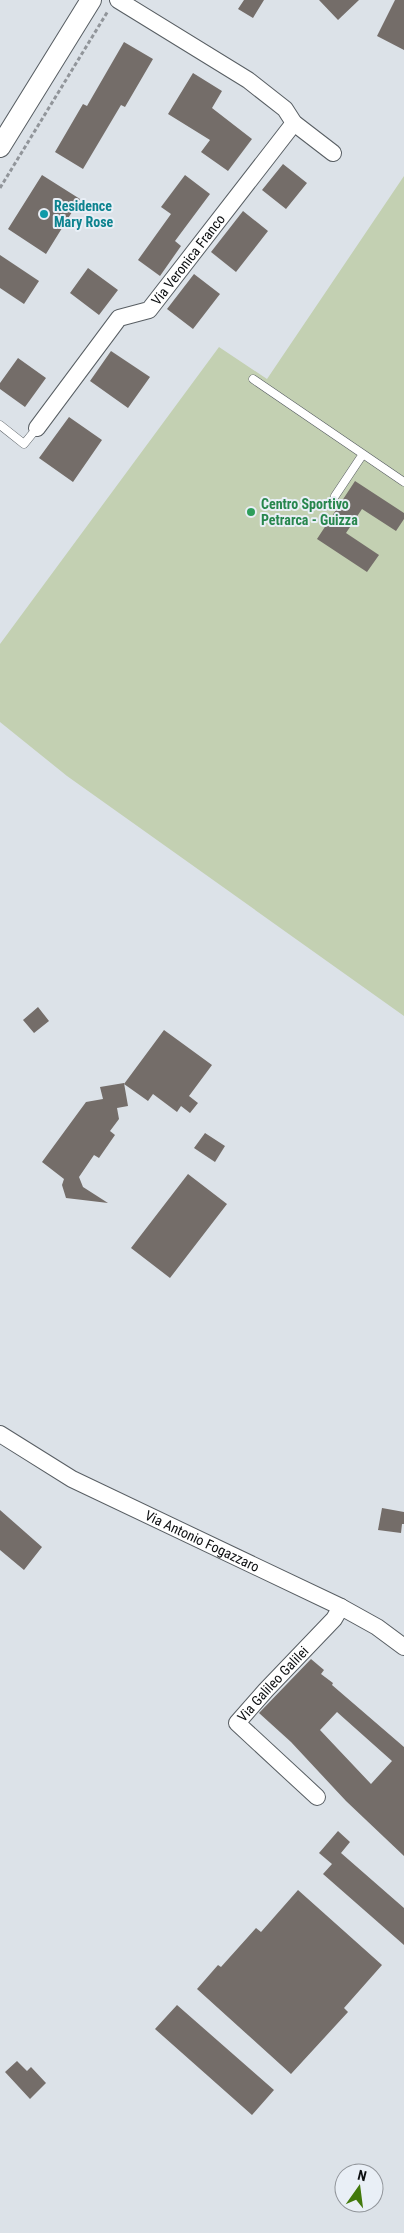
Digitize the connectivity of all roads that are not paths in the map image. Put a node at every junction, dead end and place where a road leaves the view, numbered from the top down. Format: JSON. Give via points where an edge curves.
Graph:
{"nodes":[{"id":1,"x":91,"y":0,"type":"edge"},
{"id":2,"x":115,"y":3,"type":"edge"},
{"id":3,"x":294,"y":123,"type":"junction"},
{"id":4,"x":0,"y":145,"type":"edge"},
{"id":5,"x":333,"y":153,"type":"dead end"},
{"id":6,"x":253,"y":379,"type":"dead end"},
{"id":7,"x":0,"y":426,"type":"edge"},
{"id":8,"x":37,"y":428,"type":"joint"},
{"id":9,"x":363,"y":454,"type":"junction"},
{"id":10,"x":404,"y":482,"type":"edge"},
{"id":11,"x":335,"y":496,"type":"dead end"},
{"id":12,"x":0,"y":1434,"type":"edge"},
{"id":13,"x":341,"y":1607,"type":"junction"},
{"id":14,"x":404,"y":1647,"type":"edge"},
{"id":15,"x":317,"y":1797,"type":"dead end"}],
"edges":[{"from":1,"to":4,"type":"street"},
{"from":2,"to":3,"type":"street","via":[[248,80],[285,109]]},
{"from":3,"to":5,"type":"street"},
{"from":3,"to":8,"type":"street","name":"Via Veronica Franco","via":[[149,310],[119,318]]},
{"from":6,"to":9,"type":"lane"},
{"from":7,"to":8,"type":"lane","via":[[24,444]]},
{"from":9,"to":10,"type":"lane"},
{"from":9,"to":11,"type":"lane"},
{"from":12,"to":13,"type":"street","name":"Via Antonio Fogazzaro","via":[[72,1479]]},
{"from":13,"to":14,"type":"street","name":"Via Antonio Fogazzaro"},
{"from":13,"to":15,"type":"street","name":"Via Galileo Galilei","via":[[334,1619],[237,1723]]}]}
